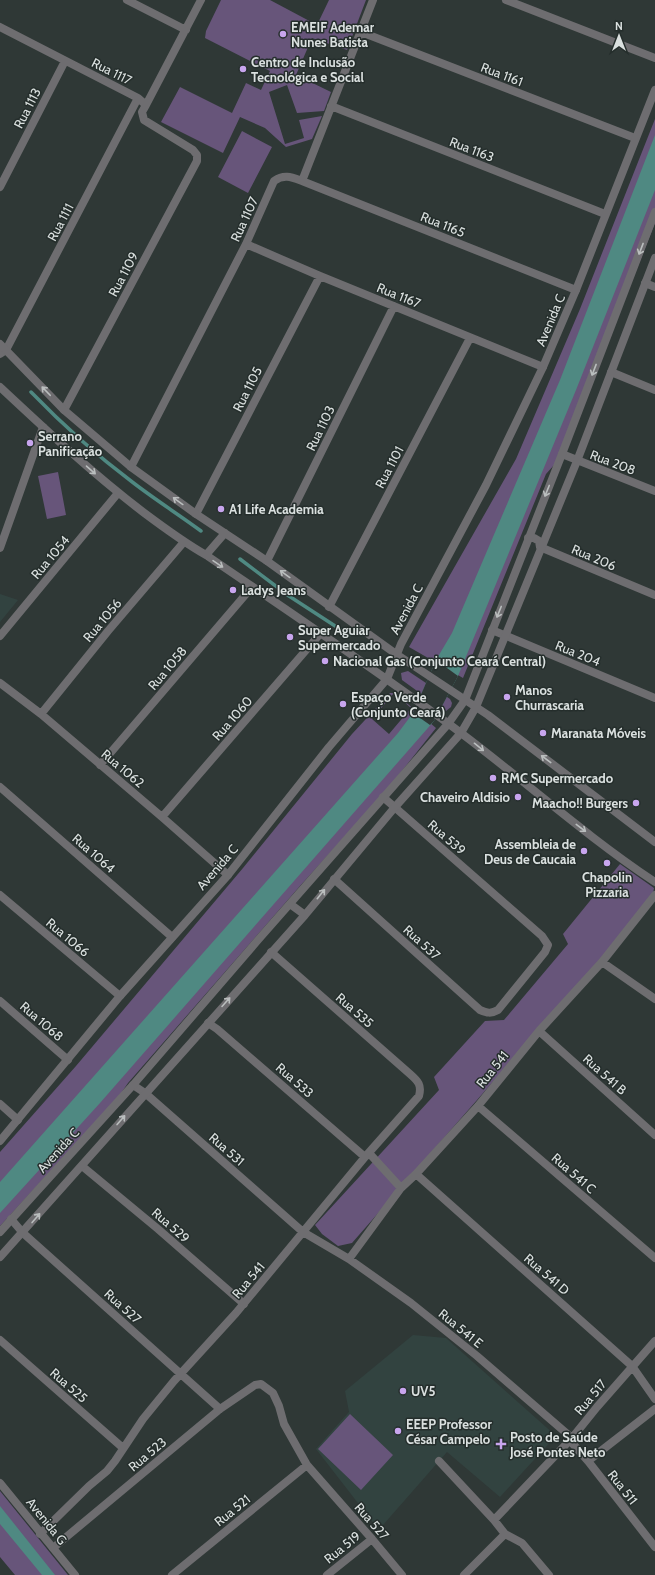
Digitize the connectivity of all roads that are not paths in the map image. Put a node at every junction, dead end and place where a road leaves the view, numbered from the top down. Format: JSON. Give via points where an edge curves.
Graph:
{"nodes":[{"id":1,"x":126,"y":0,"type":"edge"},
{"id":2,"x":201,"y":0,"type":"edge"},
{"id":3,"x":373,"y":0,"type":"edge"},
{"id":4,"x":506,"y":0,"type":"edge"},
{"id":5,"x":0,"y":27,"type":"edge"},
{"id":6,"x":186,"y":30,"type":"junction"},
{"id":7,"x":361,"y":32,"type":"junction"},
{"id":8,"x":655,"y":58,"type":"edge"},
{"id":9,"x":65,"y":61,"type":"junction"},
{"id":10,"x":655,"y":90,"type":"edge"},
{"id":11,"x":138,"y":98,"type":"junction"},
{"id":12,"x":146,"y":105,"type":"junction"},
{"id":13,"x":331,"y":106,"type":"junction"},
{"id":14,"x":635,"y":138,"type":"junction"},
{"id":15,"x":302,"y":181,"type":"junction"},
{"id":16,"x":0,"y":187,"type":"edge"},
{"id":17,"x":655,"y":212,"type":"edge"},
{"id":18,"x":605,"y":214,"type":"junction"},
{"id":19,"x":246,"y":244,"type":"junction"},
{"id":20,"x":655,"y":258,"type":"edge"},
{"id":21,"x":320,"y":276,"type":"junction"},
{"id":22,"x":645,"y":283,"type":"junction"},
{"id":23,"x":655,"y":287,"type":"edge"},
{"id":24,"x":576,"y":290,"type":"junction"},
{"id":25,"x":394,"y":306,"type":"junction"},
{"id":26,"x":470,"y":338,"type":"junction"},
{"id":27,"x":2,"y":349,"type":"edge"},
{"id":28,"x":543,"y":367,"type":"junction"},
{"id":29,"x":611,"y":372,"type":"junction"},
{"id":30,"x":0,"y":387,"type":"edge"},
{"id":31,"x":655,"y":390,"type":"edge"},
{"id":32,"x":64,"y":410,"type":"junction"},
{"id":33,"x":43,"y":427,"type":"junction"},
{"id":34,"x":562,"y":454,"type":"junction"},
{"id":35,"x":577,"y":461,"type":"junction"},
{"id":36,"x":131,"y":467,"type":"junction"},
{"id":37,"x":655,"y":492,"type":"edge"},
{"id":38,"x":118,"y":493,"type":"junction"},
{"id":39,"x":196,"y":514,"type":"junction"},
{"id":40,"x":225,"y":533,"type":"junction"},
{"id":41,"x":528,"y":538,"type":"junction"},
{"id":42,"x":184,"y":543,"type":"junction"},
{"id":43,"x":540,"y":547,"type":"junction"},
{"id":44,"x":0,"y":548,"type":"edge"},
{"id":45,"x":206,"y":555,"type":"junction"},
{"id":46,"x":267,"y":561,"type":"junction"},
{"id":47,"x":252,"y":587,"type":"junction"},
{"id":48,"x":655,"y":595,"type":"edge"},
{"id":49,"x":328,"y":607,"type":"junction"},
{"id":50,"x":492,"y":630,"type":"junction"},
{"id":51,"x":320,"y":634,"type":"junction"},
{"id":52,"x":505,"y":635,"type":"junction"},
{"id":53,"x":0,"y":636,"type":"edge"},
{"id":54,"x":396,"y":654,"type":"junction"},
{"id":55,"x":386,"y":679,"type":"junction"},
{"id":56,"x":0,"y":683,"type":"edge"},
{"id":57,"x":655,"y":698,"type":"edge"},
{"id":58,"x":465,"y":700,"type":"junction"},
{"id":59,"x":476,"y":707,"type":"junction"},
{"id":60,"x":41,"y":714,"type":"junction"},
{"id":61,"x":448,"y":724,"type":"junction"},
{"id":62,"x":461,"y":733,"type":"junction"},
{"id":63,"x":100,"y":765,"type":"junction"},
{"id":64,"x":0,"y":787,"type":"edge"},
{"id":65,"x":383,"y":797,"type":"junction"},
{"id":66,"x":395,"y":807,"type":"junction"},
{"id":67,"x":162,"y":817,"type":"junction"},
{"id":68,"x":655,"y":842,"type":"edge"},
{"id":69,"x":228,"y":876,"type":"junction"},
{"id":70,"x":334,"y":879,"type":"junction"},
{"id":71,"x":655,"y":882,"type":"edge"},
{"id":72,"x":0,"y":895,"type":"edge"},
{"id":73,"x":655,"y":895,"type":"edge"},
{"id":74,"x":290,"y":904,"type":"junction"},
{"id":75,"x":305,"y":915,"type":"junction"},
{"id":76,"x":172,"y":937,"type":"junction"},
{"id":77,"x":271,"y":952,"type":"junction"},
{"id":78,"x":602,"y":962,"type":"junction"},
{"id":79,"x":120,"y":996,"type":"junction"},
{"id":80,"x":655,"y":999,"type":"edge"},
{"id":81,"x":0,"y":1001,"type":"edge"},
{"id":82,"x":498,"y":1010,"type":"joint"},
{"id":83,"x":208,"y":1023,"type":"junction"},
{"id":84,"x":540,"y":1031,"type":"junction"},
{"id":85,"x":68,"y":1060,"type":"junction"},
{"id":86,"x":133,"y":1085,"type":"junction"},
{"id":87,"x":421,"y":1086,"type":"joint"},
{"id":88,"x":145,"y":1094,"type":"junction"},
{"id":89,"x":0,"y":1104,"type":"edge"},
{"id":90,"x":478,"y":1106,"type":"junction"},
{"id":91,"x":18,"y":1120,"type":"junction"},
{"id":92,"x":655,"y":1135,"type":"edge"},
{"id":93,"x":0,"y":1141,"type":"edge"},
{"id":94,"x":367,"y":1155,"type":"junction"},
{"id":95,"x":82,"y":1166,"type":"junction"},
{"id":96,"x":416,"y":1174,"type":"junction"},
{"id":97,"x":401,"y":1188,"type":"junction"},
{"id":98,"x":11,"y":1219,"type":"junction"},
{"id":99,"x":0,"y":1232,"type":"edge"},
{"id":100,"x":303,"y":1232,"type":"junction"},
{"id":101,"x":23,"y":1233,"type":"junction"},
{"id":102,"x":0,"y":1258,"type":"edge"},
{"id":103,"x":655,"y":1258,"type":"edge"},
{"id":104,"x":349,"y":1259,"type":"junction"},
{"id":105,"x":244,"y":1304,"type":"junction"},
{"id":106,"x":0,"y":1340,"type":"edge"},
{"id":107,"x":655,"y":1340,"type":"edge"},
{"id":108,"x":632,"y":1366,"type":"junction"},
{"id":109,"x":180,"y":1374,"type":"junction"},
{"id":110,"x":261,"y":1384,"type":"joint"},
{"id":111,"x":655,"y":1399,"type":"edge"},
{"id":112,"x":220,"y":1409,"type":"junction"},
{"id":113,"x":655,"y":1410,"type":"edge"},
{"id":114,"x":572,"y":1438,"type":"junction"},
{"id":115,"x":123,"y":1448,"type":"junction"},
{"id":116,"x":439,"y":1461,"type":"dead end"},
{"id":117,"x":588,"y":1461,"type":"junction"},
{"id":118,"x":307,"y":1464,"type":"junction"},
{"id":119,"x":0,"y":1483,"type":"edge"},
{"id":120,"x":494,"y":1520,"type":"junction"},
{"id":121,"x":40,"y":1534,"type":"junction"},
{"id":122,"x":505,"y":1534,"type":"junction"},
{"id":123,"x":372,"y":1538,"type":"junction"},
{"id":124,"x":655,"y":1547,"type":"edge"},
{"id":125,"x":53,"y":1548,"type":"junction"},
{"id":126,"x":75,"y":1575,"type":"edge"},
{"id":127,"x":172,"y":1575,"type":"edge"},
{"id":128,"x":326,"y":1575,"type":"edge"},
{"id":129,"x":402,"y":1575,"type":"edge"},
{"id":130,"x":464,"y":1575,"type":"edge"},
{"id":131,"x":549,"y":1575,"type":"edge"}],
"edges":[{"from":1,"to":6,"type":"street"},
{"from":2,"to":6,"type":"street"},
{"from":3,"to":7,"type":"street"},
{"from":4,"to":8,"type":"street"},
{"from":5,"to":9,"type":"street","name":"Rua 1117"},
{"from":6,"to":12,"type":"street"},
{"from":7,"to":13,"type":"street"},
{"from":7,"to":14,"type":"street","name":"Rua 1161"},
{"from":9,"to":11,"type":"street","name":"Rua 1117"},
{"from":9,"to":16,"type":"street","name":"Rua 1113"},
{"from":10,"to":14,"type":"street","name":"Avenida C"},
{"from":11,"to":12,"type":"street","name":"Rua 1117"},
{"from":11,"to":27,"type":"street","name":"Rua 1111"},
{"from":12,"to":32,"type":"street","name":"Rua 1109","via":[[142,112],[144,120],[193,150],[197,160]]},
{"from":13,"to":15,"type":"street"},
{"from":13,"to":18,"type":"street","name":"Rua 1163"},
{"from":14,"to":18,"type":"street","name":"Avenida C"},
{"from":15,"to":19,"type":"street","name":"Rua 1107","via":[[287,176],[274,181]]},
{"from":15,"to":24,"type":"street","name":"Rua 1165"},
{"from":17,"to":34,"type":"street","name":"Avenida C","one_way":true},
{"from":18,"to":24,"type":"street","name":"Avenida C"},
{"from":19,"to":21,"type":"street","name":"Rua 1167"},
{"from":19,"to":36,"type":"street","name":"Rua 1107"},
{"from":20,"to":22,"type":"street"},
{"from":21,"to":25,"type":"street","name":"Rua 1167"},
{"from":21,"to":39,"type":"street","name":"Rua 1105"},
{"from":22,"to":23,"type":"street"},
{"from":22,"to":29,"type":"street"},
{"from":24,"to":28,"type":"street","name":"Avenida C"},
{"from":25,"to":26,"type":"street","name":"Rua 1167"},
{"from":25,"to":46,"type":"street","name":"Rua 1103"},
{"from":26,"to":28,"type":"street","name":"Rua 1167"},
{"from":26,"to":49,"type":"street","name":"Rua 1101"},
{"from":32,"to":27,"type":"street","one_way":true},
{"from":28,"to":54,"type":"street","name":"Avenida C","via":[[486,486]]},
{"from":29,"to":31,"type":"street"},
{"from":29,"to":35,"type":"street"},
{"from":30,"to":33,"type":"street"},
{"from":32,"to":36,"type":"street"},
{"from":33,"to":38,"type":"street","one_way":true},
{"from":33,"to":44,"type":"street"},
{"from":34,"to":35,"type":"street","name":"Rua 208"},
{"from":34,"to":41,"type":"street","name":"Avenida C","one_way":true},
{"from":35,"to":37,"type":"street","name":"Rua 208"},
{"from":35,"to":43,"type":"street"},
{"from":39,"to":36,"type":"street","one_way":true},
{"from":38,"to":42,"type":"street"},
{"from":38,"to":53,"type":"street","name":"Rua 1054"},
{"from":39,"to":40,"type":"street"},
{"from":40,"to":45,"type":"street"},
{"from":40,"to":46,"type":"street"},
{"from":41,"to":43,"type":"street","name":"Rua 206","via":[[539,541]]},
{"from":41,"to":50,"type":"street","name":"Avenida C","one_way":true},
{"from":42,"to":45,"type":"street"},
{"from":42,"to":60,"type":"street","name":"Rua 1056","via":[[117,620]]},
{"from":43,"to":48,"type":"street","name":"Rua 206"},
{"from":43,"to":52,"type":"street"},
{"from":45,"to":47,"type":"street","one_way":true},
{"from":49,"to":46,"type":"street","one_way":true},
{"from":47,"to":51,"type":"street"},
{"from":47,"to":63,"type":"street","name":"Rua 1058"},
{"from":49,"to":54,"type":"street"},
{"from":50,"to":52,"type":"street","name":"Rua 204"},
{"from":50,"to":58,"type":"street","name":"Avenida C"},
{"from":51,"to":55,"type":"street"},
{"from":51,"to":67,"type":"street","name":"Rua 1060"},
{"from":52,"to":57,"type":"street","name":"Rua 204"},
{"from":52,"to":59,"type":"street"},
{"from":54,"to":55,"type":"street","name":"Avenida C"},
{"from":54,"to":58,"type":"street"},
{"from":55,"to":61,"type":"street"},
{"from":55,"to":69,"type":"street","name":"Avenida C"},
{"from":56,"to":60,"type":"street","name":"Rua 1062"},
{"from":58,"to":59,"type":"street"},
{"from":58,"to":61,"type":"street","name":"Avenida C"},
{"from":59,"to":62,"type":"street"},
{"from":68,"to":59,"type":"street","one_way":true},
{"from":60,"to":63,"type":"street","name":"Rua 1062"},
{"from":61,"to":62,"type":"street"},
{"from":61,"to":65,"type":"street","name":"Avenida C"},
{"from":62,"to":66,"type":"street"},
{"from":62,"to":71,"type":"street","one_way":true},
{"from":63,"to":67,"type":"street","name":"Rua 1062"},
{"from":64,"to":76,"type":"street","name":"Rua 1064"},
{"from":65,"to":66,"type":"street","name":"Rua 539"},
{"from":65,"to":74,"type":"street","name":"Avenida C"},
{"from":66,"to":70,"type":"street"},
{"from":66,"to":82,"type":"street","name":"Rua 539","via":[[542,936],[548,945]]},
{"from":67,"to":69,"type":"street","name":"Rua 1062"},
{"from":69,"to":76,"type":"street","name":"Avenida C"},
{"from":75,"to":70,"type":"street","one_way":true},
{"from":70,"to":82,"type":"street","name":"Rua 537","via":[[480,1010],[489,1013]]},
{"from":72,"to":79,"type":"street","name":"Rua 1066"},
{"from":73,"to":78,"type":"street","name":"Rua 541"},
{"from":74,"to":75,"type":"street"},
{"from":74,"to":86,"type":"street","name":"Avenida C"},
{"from":75,"to":77,"type":"street"},
{"from":76,"to":79,"type":"street","name":"Avenida C"},
{"from":83,"to":77,"type":"street","one_way":true},
{"from":77,"to":87,"type":"street","name":"Rua 535"},
{"from":78,"to":80,"type":"street"},
{"from":78,"to":84,"type":"street","name":"Rua 541"},
{"from":79,"to":85,"type":"street","name":"Avenida C"},
{"from":81,"to":85,"type":"street","name":"Rua 1068"},
{"from":83,"to":88,"type":"street"},
{"from":83,"to":94,"type":"street","name":"Rua 533"},
{"from":84,"to":90,"type":"street","name":"Rua 541"},
{"from":84,"to":92,"type":"street","name":"Rua 541 B"},
{"from":85,"to":91,"type":"street","name":"Avenida C"},
{"from":86,"to":88,"type":"street","name":"Rua 531"},
{"from":86,"to":98,"type":"street","name":"Avenida C"},
{"from":87,"to":94,"type":"street","name":"Rua 541","via":[[419,1096]]},
{"from":95,"to":88,"type":"street","one_way":true},
{"from":88,"to":100,"type":"street","name":"Rua 531"},
{"from":89,"to":91,"type":"street"},
{"from":90,"to":96,"type":"street","name":"Rua 541"},
{"from":90,"to":103,"type":"street","name":"Rua 541 C"},
{"from":91,"to":93,"type":"street","name":"Avenida C"},
{"from":94,"to":97,"type":"street","name":"Rua 533"},
{"from":94,"to":100,"type":"street","name":"Rua 541"},
{"from":101,"to":95,"type":"street","one_way":true},
{"from":95,"to":105,"type":"street","name":"Rua 529"},
{"from":96,"to":97,"type":"street","name":"Rua 541"},
{"from":96,"to":108,"type":"street","name":"Rua 541 D"},
{"from":97,"to":104,"type":"street","name":"Rua 541"},
{"from":98,"to":99,"type":"street","name":"Avenida C"},
{"from":98,"to":101,"type":"street","name":"Rua 527"},
{"from":100,"to":104,"type":"street","name":"Rua 541 E"},
{"from":100,"to":105,"type":"street","name":"Rua 541"},
{"from":101,"to":102,"type":"street"},
{"from":101,"to":109,"type":"street","name":"Rua 527"},
{"from":104,"to":114,"type":"street","name":"Rua 541 E","via":[[411,1303]]},
{"from":105,"to":109,"type":"street","name":"Rua 541"},
{"from":106,"to":115,"type":"street","name":"Rua 525"},
{"from":107,"to":108,"type":"street","name":"Rua 517"},
{"from":108,"to":111,"type":"street","name":"Rua 541 D"},
{"from":108,"to":114,"type":"street","name":"Rua 517"},
{"from":109,"to":112,"type":"street","name":"Rua 527"},
{"from":109,"to":115,"type":"street","name":"Rua 523"},
{"from":110,"to":112,"type":"street","name":"Rua 523","via":[[255,1385]]},
{"from":110,"to":118,"type":"street","name":"Rua 527","via":[[273,1393],[284,1424]]},
{"from":112,"to":125,"type":"street","name":"Rua 523"},
{"from":113,"to":117,"type":"street"},
{"from":114,"to":117,"type":"street","name":"Rua 541 E","via":[[573,1444]]},
{"from":114,"to":120,"type":"street","name":"Rua 517"},
{"from":115,"to":121,"type":"street","name":"Rua 523","via":[[107,1471]]},
{"from":116,"to":120,"type":"street"},
{"from":117,"to":124,"type":"street","name":"Rua 511"},
{"from":118,"to":123,"type":"street","name":"Rua 527"},
{"from":118,"to":127,"type":"street","name":"Rua 521"},
{"from":119,"to":121,"type":"street","name":"Avenida G"},
{"from":120,"to":122,"type":"street"},
{"from":121,"to":125,"type":"street","name":"Avenida G"},
{"from":122,"to":130,"type":"street"},
{"from":122,"to":131,"type":"street","via":[[522,1543]]},
{"from":123,"to":128,"type":"street","name":"Rua 519"},
{"from":123,"to":129,"type":"street","name":"Rua 527"},
{"from":125,"to":126,"type":"street","name":"Avenida G"}]}
